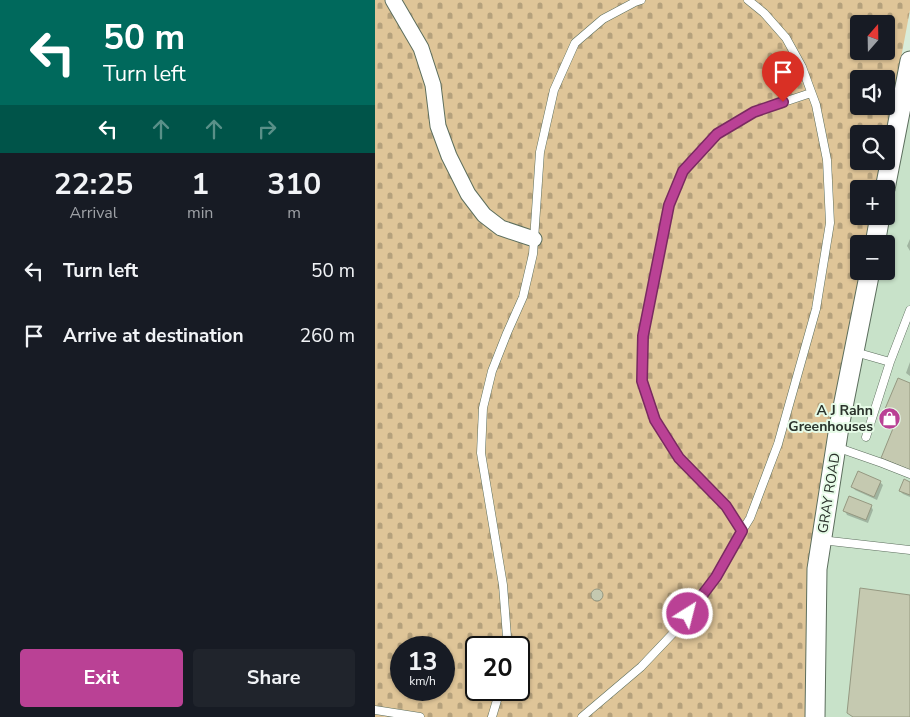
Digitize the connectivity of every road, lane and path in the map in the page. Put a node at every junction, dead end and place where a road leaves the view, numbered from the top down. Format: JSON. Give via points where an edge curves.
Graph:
{"nodes":[{"id":1,"x":393,"y":0,"type":"edge"},
{"id":2,"x":641,"y":0,"type":"edge"},
{"id":3,"x":748,"y":0,"type":"edge"},
{"id":4,"x":909,"y":69,"type":"edge"},
{"id":5,"x":811,"y":93,"type":"junction"},
{"id":6,"x":887,"y":180,"type":"edge"},
{"id":7,"x":534,"y":239,"type":"junction"},
{"id":8,"x":868,"y":280,"type":"edge"},
{"id":9,"x":910,"y":310,"type":"edge"},
{"id":10,"x":855,"y":352,"type":"junction"},
{"id":11,"x":890,"y":362,"type":"junction"},
{"id":12,"x":866,"y":437,"type":"dead end"},
{"id":13,"x":836,"y":447,"type":"junction"},
{"id":14,"x":910,"y":474,"type":"edge"},
{"id":15,"x":742,"y":531,"type":"junction"},
{"id":16,"x":821,"y":540,"type":"junction"},
{"id":17,"x":910,"y":550,"type":"edge"},
{"id":18,"x":507,"y":636,"type":"edge"},
{"id":19,"x":496,"y":701,"type":"edge"},
{"id":20,"x":375,"y":710,"type":"edge"},
{"id":21,"x":420,"y":717,"type":"edge"},
{"id":22,"x":492,"y":717,"type":"edge"},
{"id":23,"x":581,"y":717,"type":"edge"},
{"id":24,"x":815,"y":717,"type":"edge"}],
"edges":[{"from":1,"to":7,"type":"street","via":[[421,48],[433,85],[438,126],[468,194],[501,228]]},
{"from":2,"to":7,"type":"lane","via":[[603,19],[575,43],[553,90],[540,152]]},
{"from":3,"to":5,"type":"lane","via":[[786,38]]},
{"from":4,"to":6,"type":"street"},
{"from":5,"to":15,"type":"lane","via":[[827,160],[829,233],[816,309],[778,444]]},
{"from":5,"to":15,"type":"lane","via":[[754,112],[717,134],[683,171],[669,205],[643,336],[642,381],[655,420],[679,458],[726,506]]},
{"from":7,"to":18,"type":"lane","via":[[523,297],[492,371],[483,408],[481,453],[503,585]]},
{"from":8,"to":10,"type":"street","name":"GRAY ROAD"},
{"from":9,"to":11,"type":"lane"},
{"from":10,"to":11,"type":"lane"},
{"from":10,"to":13,"type":"street","name":"GRAY ROAD"},
{"from":11,"to":12,"type":"lane"},
{"from":13,"to":14,"type":"lane"},
{"from":13,"to":16,"type":"street","name":"GRAY ROAD"},
{"from":15,"to":23,"type":"lane","via":[[716,577],[679,627],[641,668]]},
{"from":16,"to":17,"type":"lane"},
{"from":16,"to":24,"type":"street","name":"GRAY ROAD","via":[[817,569]]},
{"from":19,"to":22,"type":"lane"},
{"from":20,"to":21,"type":"lane"}]}
